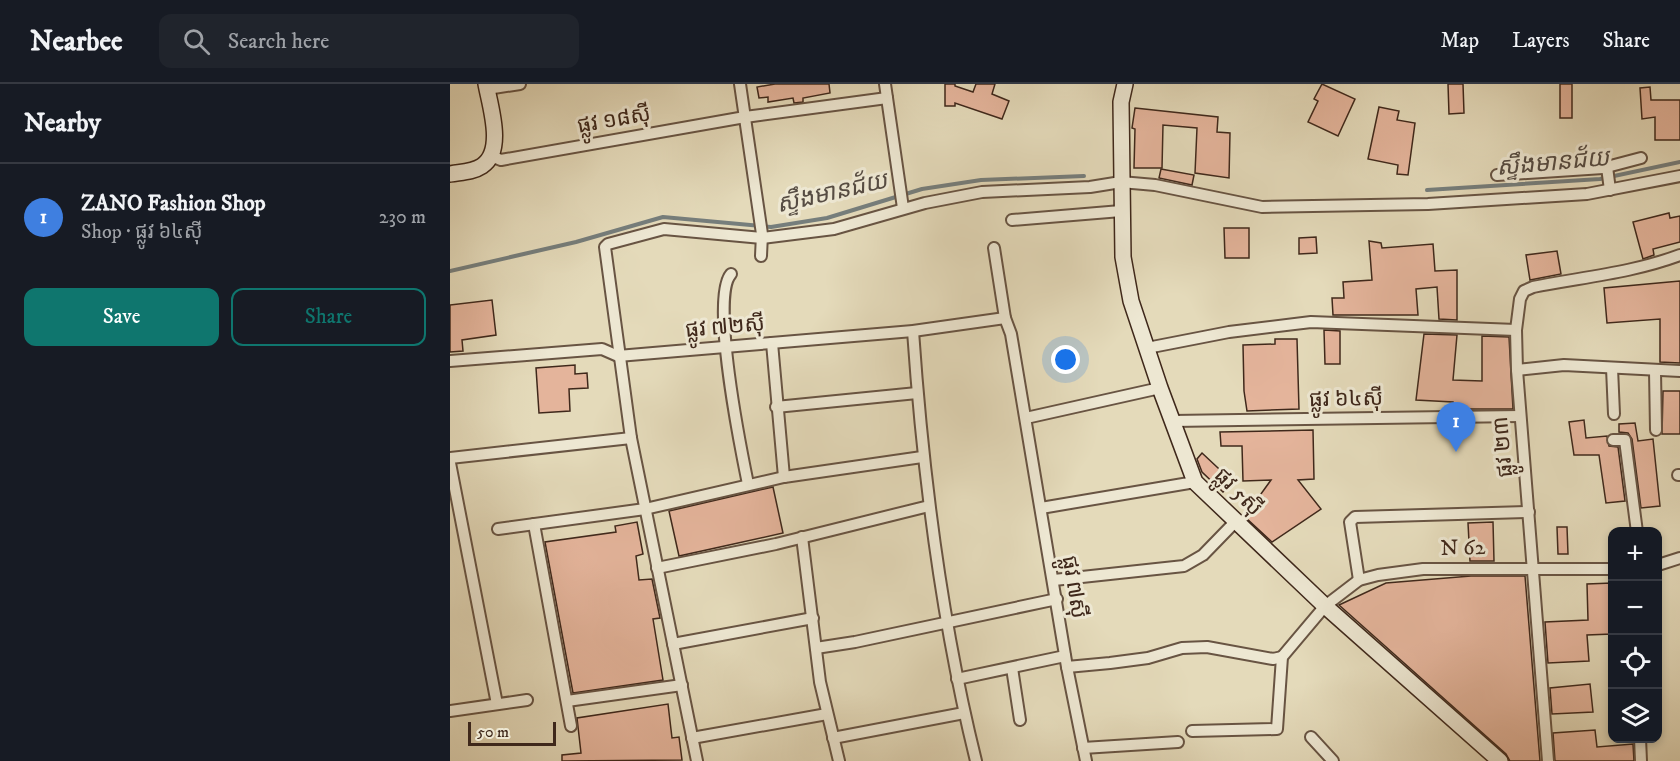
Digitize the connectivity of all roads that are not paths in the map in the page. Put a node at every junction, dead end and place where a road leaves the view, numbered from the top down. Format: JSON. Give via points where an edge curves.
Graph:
{"nodes":[{"id":1,"x":520,"y":84,"type":"edge"},
{"id":2,"x":740,"y":84,"type":"edge"},
{"id":3,"x":885,"y":84,"type":"edge"},
{"id":4,"x":1125,"y":84,"type":"edge"},
{"id":5,"x":487,"y":86,"type":"edge"},
{"id":6,"x":887,"y":98,"type":"junction"},
{"id":7,"x":745,"y":117,"type":"junction"},
{"id":8,"x":491,"y":156,"type":"junction"},
{"id":9,"x":1641,"y":158,"type":"dead end"},
{"id":10,"x":1607,"y":169,"type":"junction"},
{"id":11,"x":450,"y":174,"type":"edge"},
{"id":12,"x":1497,"y":175,"type":"dead end"},
{"id":13,"x":1680,"y":176,"type":"edge"},
{"id":14,"x":1121,"y":182,"type":"junction"},
{"id":15,"x":1610,"y":187,"type":"junction"},
{"id":16,"x":902,"y":205,"type":"junction"},
{"id":17,"x":1121,"y":211,"type":"junction"},
{"id":18,"x":1012,"y":220,"type":"dead end"},
{"id":19,"x":762,"y":236,"type":"junction"},
{"id":20,"x":994,"y":248,"type":"dead end"},
{"id":21,"x":1680,"y":255,"type":"edge"},
{"id":22,"x":761,"y":256,"type":"dead end"},
{"id":23,"x":731,"y":274,"type":"dead end"},
{"id":24,"x":1005,"y":318,"type":"junction"},
{"id":25,"x":1516,"y":330,"type":"junction"},
{"id":26,"x":913,"y":331,"type":"junction"},
{"id":27,"x":772,"y":343,"type":"junction"},
{"id":28,"x":726,"y":346,"type":"junction"},
{"id":29,"x":1147,"y":348,"type":"junction"},
{"id":30,"x":618,"y":356,"type":"junction"},
{"id":31,"x":450,"y":361,"type":"edge"},
{"id":32,"x":1612,"y":368,"type":"junction"},
{"id":33,"x":1517,"y":370,"type":"junction"},
{"id":34,"x":1655,"y":371,"type":"junction"},
{"id":35,"x":1680,"y":371,"type":"edge"},
{"id":36,"x":1160,"y":388,"type":"junction"},
{"id":37,"x":917,"y":393,"type":"junction"},
{"id":38,"x":776,"y":407,"type":"junction"},
{"id":39,"x":1614,"y":414,"type":"dead end"},
{"id":40,"x":1520,"y":416,"type":"junction"},
{"id":41,"x":1026,"y":418,"type":"junction"},
{"id":42,"x":1173,"y":421,"type":"junction"},
{"id":43,"x":1656,"y":430,"type":"dead end"},
{"id":44,"x":632,"y":438,"type":"junction"},
{"id":45,"x":1613,"y":440,"type":"dead end"},
{"id":46,"x":922,"y":457,"type":"junction"},
{"id":47,"x":450,"y":458,"type":"edge"},
{"id":48,"x":450,"y":463,"type":"edge"},
{"id":49,"x":784,"y":477,"type":"junction"},
{"id":50,"x":1195,"y":482,"type":"junction"},
{"id":51,"x":748,"y":484,"type":"junction"},
{"id":52,"x":929,"y":506,"type":"junction"},
{"id":53,"x":1041,"y":508,"type":"junction"},
{"id":54,"x":645,"y":509,"type":"junction"},
{"id":55,"x":1529,"y":512,"type":"junction"},
{"id":56,"x":1236,"y":521,"type":"junction"},
{"id":57,"x":534,"y":524,"type":"junction"},
{"id":58,"x":1636,"y":527,"type":"edge"},
{"id":59,"x":498,"y":529,"type":"dead end"},
{"id":60,"x":802,"y":537,"type":"junction"},
{"id":61,"x":1680,"y":558,"type":"edge"},
{"id":62,"x":1662,"y":564,"type":"edge"},
{"id":63,"x":1535,"y":567,"type":"junction"},
{"id":64,"x":657,"y":568,"type":"junction"},
{"id":65,"x":1608,"y":569,"type":"edge"},
{"id":66,"x":1054,"y":580,"type":"junction"},
{"id":67,"x":1359,"y":580,"type":"junction"},
{"id":68,"x":1057,"y":599,"type":"junction"},
{"id":69,"x":1325,"y":606,"type":"junction"},
{"id":70,"x":813,"y":618,"type":"junction"},
{"id":71,"x":947,"y":622,"type":"junction"},
{"id":72,"x":673,"y":645,"type":"junction"},
{"id":73,"x":816,"y":648,"type":"junction"},
{"id":74,"x":1282,"y":657,"type":"junction"},
{"id":75,"x":1066,"y":662,"type":"junction"},
{"id":76,"x":1012,"y":668,"type":"junction"},
{"id":77,"x":957,"y":679,"type":"junction"},
{"id":78,"x":682,"y":684,"type":"junction"},
{"id":79,"x":527,"y":700,"type":"dead end"},
{"id":80,"x":567,"y":701,"type":"junction"},
{"id":81,"x":497,"y":704,"type":"junction"},
{"id":82,"x":450,"y":711,"type":"edge"},
{"id":83,"x":964,"y":713,"type":"junction"},
{"id":84,"x":827,"y":714,"type":"junction"},
{"id":85,"x":1020,"y":720,"type":"dead end"},
{"id":86,"x":571,"y":726,"type":"dead end"},
{"id":87,"x":1192,"y":731,"type":"dead end"},
{"id":88,"x":1311,"y":737,"type":"dead end"},
{"id":89,"x":692,"y":738,"type":"junction"},
{"id":90,"x":833,"y":738,"type":"junction"},
{"id":91,"x":1178,"y":742,"type":"dead end"},
{"id":92,"x":1640,"y":743,"type":"edge"},
{"id":93,"x":1083,"y":748,"type":"junction"},
{"id":94,"x":697,"y":761,"type":"edge"},
{"id":95,"x":839,"y":761,"type":"edge"},
{"id":96,"x":976,"y":761,"type":"edge"},
{"id":97,"x":1086,"y":761,"type":"edge"},
{"id":98,"x":1333,"y":761,"type":"edge"},
{"id":99,"x":1500,"y":761,"type":"edge"},
{"id":100,"x":1548,"y":761,"type":"edge"},
{"id":101,"x":1641,"y":761,"type":"edge"}],
"edges":[{"from":1,"to":5,"type":"street"},
{"from":2,"to":7,"type":"street"},
{"from":3,"to":6,"type":"street"},
{"from":4,"to":14,"type":"street","name":"ផ្លូវ 5ស៊ី","via":[[1121,102]]},
{"from":5,"to":8,"type":"street","via":[[494,138]]},
{"from":6,"to":7,"type":"street","name":"ផ្លូវ ១៨ស៊ី"},
{"from":6,"to":16,"type":"street"},
{"from":7,"to":8,"type":"street","name":"ផ្លូវ ១៨ស៊ី","via":[[501,160]]},
{"from":7,"to":19,"type":"street"},
{"from":8,"to":11,"type":"street","via":[[484,165]]},
{"from":9,"to":10,"type":"street"},
{"from":10,"to":12,"type":"street"},
{"from":10,"to":15,"type":"street"},
{"from":13,"to":15,"type":"street"},
{"from":14,"to":15,"type":"street","via":[[1262,207],[1428,204]]},
{"from":14,"to":16,"type":"street","via":[[982,192]]},
{"from":14,"to":17,"type":"street","name":"ផ្លូវ 5ស៊ី"},
{"from":16,"to":19,"type":"street","via":[[834,229]]},
{"from":17,"to":18,"type":"street"},
{"from":17,"to":29,"type":"street","name":"ផ្លូវ 5ស៊ី","via":[[1131,301]]},
{"from":19,"to":22,"type":"street"},
{"from":19,"to":30,"type":"street","via":[[664,229],[605,247]]},
{"from":20,"to":24,"type":"street","name":"ផ្លូវ ៧ស៊ី"},
{"from":21,"to":25,"type":"street","name":"ផ្លូវ ២៣","via":[[1609,276],[1524,291]]},
{"from":23,"to":28,"type":"street","via":[[725,285]]},
{"from":24,"to":26,"type":"street","name":"ផ្លូវ ៧២ស៊ី"},
{"from":24,"to":41,"type":"street","name":"ផ្លូវ ៧ស៊ី"},
{"from":25,"to":29,"type":"street","via":[[1311,322],[1228,332]]},
{"from":25,"to":33,"type":"street","name":"ផ្លូវ ២៣"},
{"from":26,"to":27,"type":"street","name":"ផ្លូវ ៧២ស៊ី"},
{"from":26,"to":37,"type":"street"},
{"from":27,"to":28,"type":"street","name":"ផ្លូវ ៧២ស៊ី"},
{"from":27,"to":38,"type":"street"},
{"from":28,"to":30,"type":"street","name":"ផ្លូវ ៧២ស៊ី"},
{"from":28,"to":51,"type":"street"},
{"from":29,"to":36,"type":"street","name":"ផ្លូវ 5ស៊ី"},
{"from":30,"to":31,"type":"street","name":"ផ្លូវ ៧២ស៊ី","via":[[602,348]]},
{"from":30,"to":44,"type":"street"},
{"from":32,"to":33,"type":"street","via":[[1564,365]]},
{"from":32,"to":34,"type":"street"},
{"from":32,"to":39,"type":"street"},
{"from":33,"to":40,"type":"street","name":"ផ្លូវ ២៣"},
{"from":34,"to":35,"type":"street"},
{"from":34,"to":43,"type":"street"},
{"from":36,"to":41,"type":"street"},
{"from":36,"to":42,"type":"street","name":"ផ្លូវ 5ស៊ី"},
{"from":37,"to":38,"type":"street"},
{"from":37,"to":46,"type":"street"},
{"from":38,"to":49,"type":"street"},
{"from":40,"to":42,"type":"street","name":"ផ្លូវ ៦៤ស៊ី"},
{"from":40,"to":55,"type":"street","name":"ផ្លូវ ២៣"},
{"from":41,"to":53,"type":"street","name":"ផ្លូវ ៧ស៊ី"},
{"from":42,"to":50,"type":"street","name":"ផ្លូវ 5ស៊ី"},
{"from":44,"to":47,"type":"street"},
{"from":44,"to":54,"type":"street"},
{"from":45,"to":58,"type":"street","via":[[1625,440]]},
{"from":46,"to":49,"type":"street"},
{"from":46,"to":52,"type":"street"},
{"from":48,"to":81,"type":"street"},
{"from":49,"to":51,"type":"street"},
{"from":50,"to":53,"type":"street"},
{"from":50,"to":56,"type":"street","name":"ផ្លូវ 5ស៊ី"},
{"from":51,"to":54,"type":"street"},
{"from":52,"to":60,"type":"street"},
{"from":52,"to":71,"type":"street"},
{"from":53,"to":66,"type":"street","name":"ផ្លូវ ៧ស៊ី"},
{"from":54,"to":57,"type":"street"},
{"from":54,"to":64,"type":"street"},
{"from":55,"to":63,"type":"street","name":"ផ្លូវ ២៣"},
{"from":55,"to":67,"type":"street","via":[[1355,517],[1350,522]]},
{"from":56,"to":66,"type":"street","via":[[1203,555],[1184,566]]},
{"from":56,"to":69,"type":"street","name":"ផ្លូវ 5ស៊ី"},
{"from":57,"to":59,"type":"street"},
{"from":57,"to":80,"type":"street"},
{"from":60,"to":64,"type":"street"},
{"from":60,"to":70,"type":"street"},
{"from":61,"to":62,"type":"street"},
{"from":63,"to":65,"type":"street","name":"N 62"},
{"from":63,"to":67,"type":"street","name":"N 62","via":[[1423,569]]},
{"from":63,"to":100,"type":"street","name":"ផ្លូវ ២៣"},
{"from":64,"to":72,"type":"street"},
{"from":66,"to":68,"type":"street","name":"ផ្លូវ ៧ស៊ី"},
{"from":67,"to":69,"type":"street","name":"N 62"},
{"from":68,"to":71,"type":"street"},
{"from":68,"to":75,"type":"street","name":"ផ្លូវ ៧ស៊ី"},
{"from":69,"to":74,"type":"street","name":"N 62"},
{"from":69,"to":99,"type":"street","name":"ផ្លូវ 5ស៊ី"},
{"from":70,"to":72,"type":"street"},
{"from":70,"to":73,"type":"street"},
{"from":71,"to":73,"type":"street"},
{"from":71,"to":77,"type":"street"},
{"from":72,"to":78,"type":"street"},
{"from":73,"to":84,"type":"street"},
{"from":74,"to":75,"type":"street","via":[[1273,659],[1207,647],[1182,648],[1120,662]]},
{"from":74,"to":87,"type":"street","via":[[1277,729]]},
{"from":75,"to":76,"type":"street"},
{"from":75,"to":93,"type":"street","name":"ផ្លូវ ៧ស៊ី"},
{"from":76,"to":77,"type":"street"},
{"from":76,"to":85,"type":"street"},
{"from":77,"to":83,"type":"street"},
{"from":78,"to":80,"type":"street"},
{"from":78,"to":89,"type":"street"},
{"from":79,"to":81,"type":"street"},
{"from":80,"to":86,"type":"street"},
{"from":81,"to":82,"type":"street"},
{"from":83,"to":90,"type":"street"},
{"from":83,"to":96,"type":"street"},
{"from":84,"to":89,"type":"street"},
{"from":84,"to":90,"type":"street"},
{"from":88,"to":98,"type":"street"},
{"from":89,"to":94,"type":"street"},
{"from":90,"to":95,"type":"street"},
{"from":91,"to":93,"type":"street"},
{"from":92,"to":101,"type":"street"},
{"from":93,"to":97,"type":"street","name":"ផ្លូវ ៧ស៊ី"}]}
